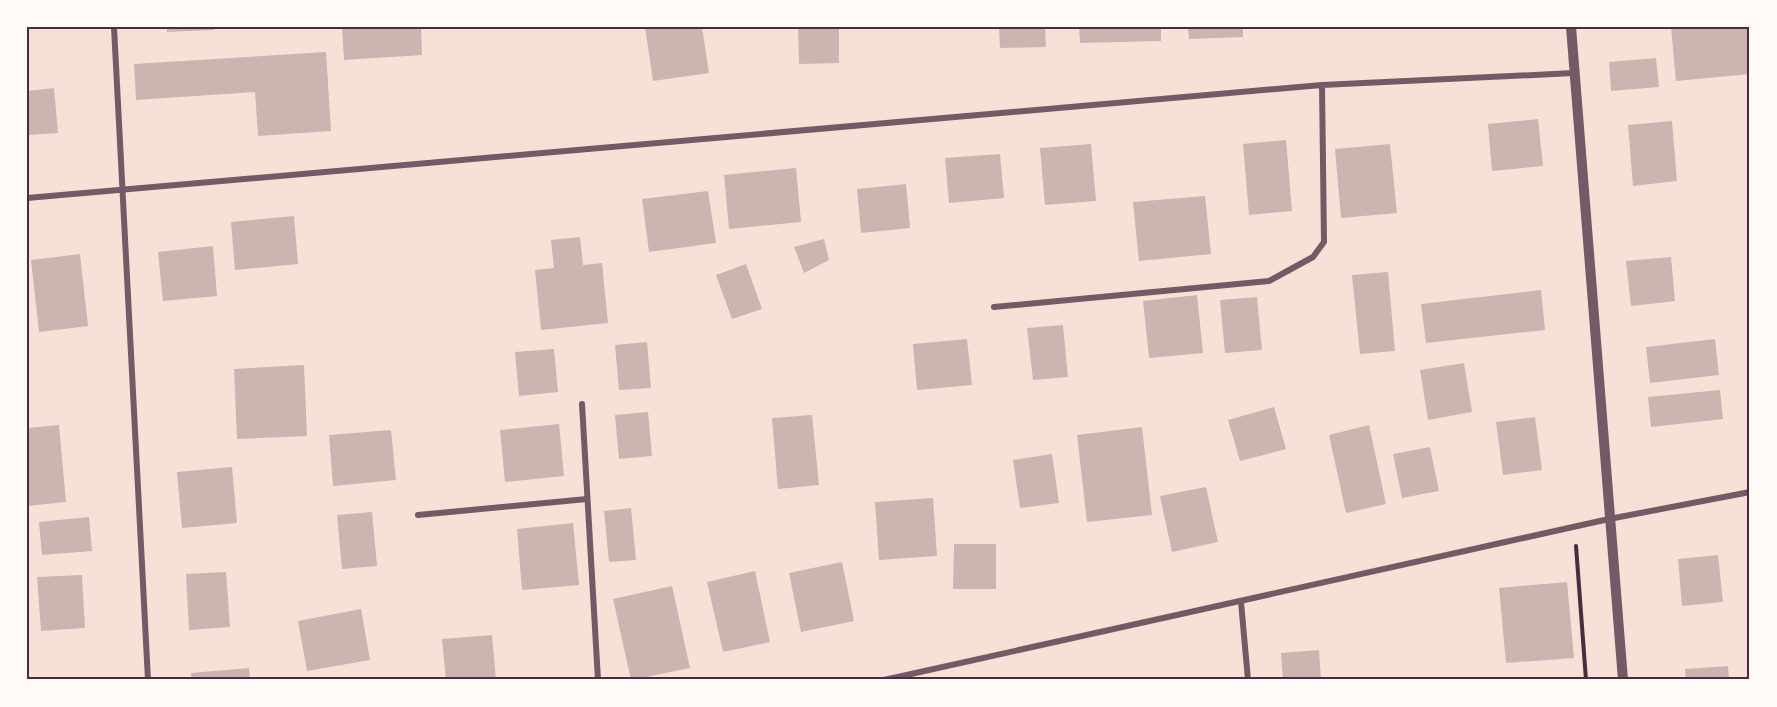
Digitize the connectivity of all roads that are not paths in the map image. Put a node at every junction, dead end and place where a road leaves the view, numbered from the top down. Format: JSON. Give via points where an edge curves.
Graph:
{"nodes":[{"id":1,"x":114,"y":27,"type":"edge"},
{"id":2,"x":1570,"y":27,"type":"edge"},
{"id":3,"x":1574,"y":73,"type":"junction"},
{"id":4,"x":1322,"y":85,"type":"junction"},
{"id":5,"x":122,"y":189,"type":"junction"},
{"id":6,"x":27,"y":198,"type":"edge"},
{"id":7,"x":994,"y":307,"type":"dead end"},
{"id":8,"x":582,"y":404,"type":"dead end"},
{"id":9,"x":1750,"y":492,"type":"edge"},
{"id":10,"x":587,"y":499,"type":"junction"},
{"id":11,"x":418,"y":515,"type":"dead end"},
{"id":12,"x":1609,"y":519,"type":"junction"},
{"id":13,"x":1241,"y":602,"type":"junction"},
{"id":14,"x":147,"y":680,"type":"edge"},
{"id":15,"x":598,"y":680,"type":"edge"},
{"id":16,"x":884,"y":680,"type":"edge"},
{"id":17,"x":1248,"y":680,"type":"edge"},
{"id":18,"x":1623,"y":680,"type":"edge"}],
"edges":[{"from":1,"to":5,"type":"street"},
{"from":2,"to":3,"type":"street"},
{"from":3,"to":4,"type":"street"},
{"from":3,"to":12,"type":"street"},
{"from":4,"to":5,"type":"street"},
{"from":4,"to":7,"type":"street","via":[[1324,242],[1313,257],[1269,281]]},
{"from":5,"to":6,"type":"street"},
{"from":5,"to":14,"type":"street"},
{"from":8,"to":10,"type":"street"},
{"from":9,"to":12,"type":"street"},
{"from":10,"to":11,"type":"street"},
{"from":10,"to":15,"type":"street"},
{"from":12,"to":13,"type":"street"},
{"from":12,"to":18,"type":"street"},
{"from":13,"to":16,"type":"street"},
{"from":13,"to":17,"type":"street"}]}
